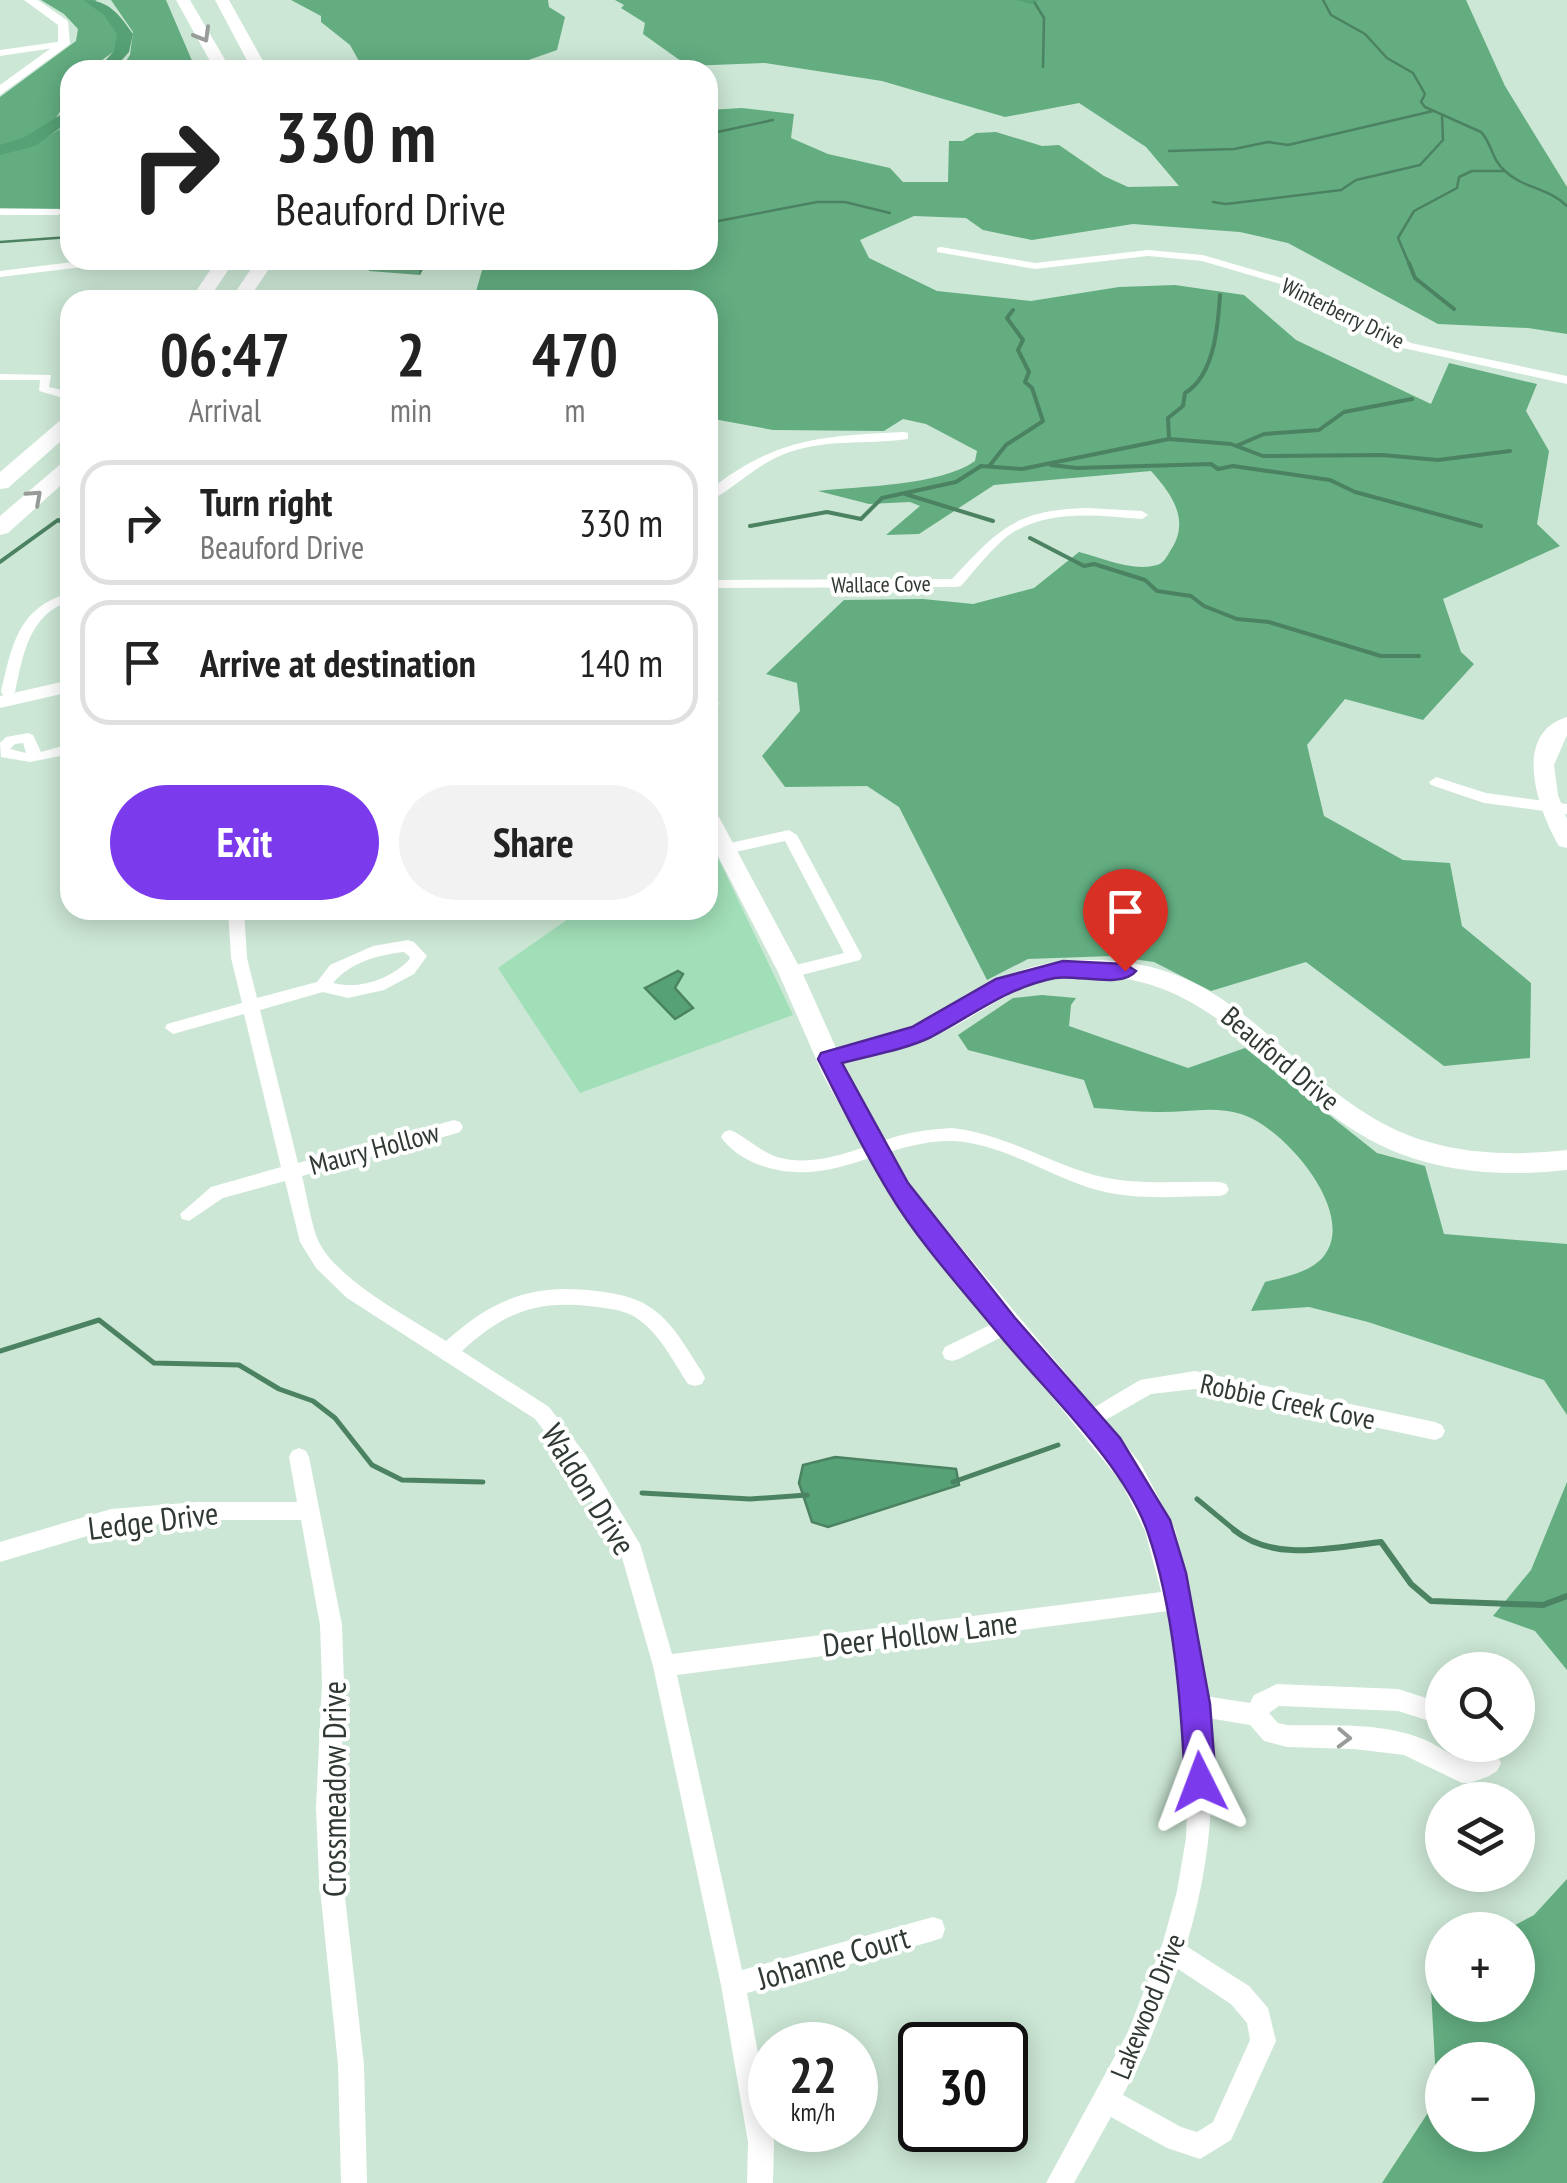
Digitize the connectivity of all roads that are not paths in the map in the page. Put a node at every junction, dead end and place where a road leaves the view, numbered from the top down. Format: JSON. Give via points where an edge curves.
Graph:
{"nodes":[{"id":1,"x":30,"y":0,"type":"edge"},
{"id":2,"x":182,"y":0,"type":"edge"},
{"id":3,"x":222,"y":0,"type":"edge"},
{"id":4,"x":64,"y":44,"type":"junction"},
{"id":5,"x":0,"y":54,"type":"edge"},
{"id":6,"x":217,"y":60,"type":"edge"},
{"id":7,"x":255,"y":60,"type":"edge"},
{"id":8,"x":0,"y":90,"type":"edge"},
{"id":9,"x":0,"y":212,"type":"edge"},
{"id":10,"x":58,"y":212,"type":"dead end"},
{"id":11,"x":941,"y":250,"type":"dead end"},
{"id":12,"x":60,"y":267,"type":"edge"},
{"id":13,"x":0,"y":274,"type":"edge"},
{"id":14,"x":0,"y":377,"type":"edge"},
{"id":15,"x":1567,"y":380,"type":"edge"},
{"id":16,"x":60,"y":394,"type":"edge"},
{"id":17,"x":60,"y":431,"type":"edge"},
{"id":18,"x":904,"y":436,"type":"dead end"},
{"id":19,"x":60,"y":475,"type":"edge"},
{"id":20,"x":0,"y":483,"type":"edge"},
{"id":21,"x":718,"y":490,"type":"edge"},
{"id":22,"x":1142,"y":516,"type":"dead end"},
{"id":23,"x":0,"y":528,"type":"edge"},
{"id":24,"x":718,"y":572,"type":"edge"},
{"id":25,"x":718,"y":584,"type":"edge"},
{"id":26,"x":806,"y":585,"type":"junction"},
{"id":27,"x":60,"y":602,"type":"edge"},
{"id":28,"x":60,"y":687,"type":"edge"},
{"id":29,"x":7,"y":695,"type":"edge"},
{"id":30,"x":1567,"y":723,"type":"edge"},
{"id":31,"x":60,"y":751,"type":"edge"},
{"id":32,"x":35,"y":757,"type":"dead end"},
{"id":33,"x":1436,"y":782,"type":"dead end"},
{"id":34,"x":1558,"y":808,"type":"edge"},
{"id":35,"x":718,"y":835,"type":"edge"},
{"id":36,"x":1567,"y":841,"type":"edge"},
{"id":37,"x":726,"y":849,"type":"junction"},
{"id":38,"x":237,"y":920,"type":"edge"},
{"id":39,"x":790,"y":972,"type":"junction"},
{"id":40,"x":323,"y":986,"type":"junction"},
{"id":41,"x":250,"y":1007,"type":"junction"},
{"id":42,"x":173,"y":1028,"type":"dead end"},
{"id":43,"x":829,"y":1059,"type":"junction"},
{"id":44,"x":454,"y":1127,"type":"dead end"},
{"id":45,"x":730,"y":1137,"type":"dead end"},
{"id":46,"x":878,"y":1151,"type":"junction"},
{"id":47,"x":1567,"y":1160,"type":"edge"},
{"id":48,"x":293,"y":1170,"type":"junction"},
{"id":49,"x":1220,"y":1189,"type":"dead end"},
{"id":50,"x":189,"y":1214,"type":"dead end"},
{"id":51,"x":1006,"y":1325,"type":"junction"},
{"id":52,"x":449,"y":1350,"type":"junction"},
{"id":53,"x":952,"y":1353,"type":"dead end"},
{"id":54,"x":695,"y":1378,"type":"dead end"},
{"id":55,"x":1090,"y":1420,"type":"junction"},
{"id":56,"x":1435,"y":1431,"type":"dead end"},
{"id":57,"x":300,"y":1457,"type":"dead end"},
{"id":58,"x":310,"y":1511,"type":"junction"},
{"id":59,"x":0,"y":1552,"type":"edge"},
{"id":60,"x":1177,"y":1600,"type":"junction"},
{"id":61,"x":664,"y":1666,"type":"junction"},
{"id":62,"x":1196,"y":1704,"type":"junction"},
{"id":63,"x":1425,"y":1709,"type":"edge"},
{"id":64,"x":1256,"y":1715,"type":"junction"},
{"id":65,"x":1425,"y":1751,"type":"edge"},
{"id":66,"x":1442,"y":1762,"type":"edge"},
{"id":67,"x":1488,"y":1762,"type":"edge"},
{"id":68,"x":933,"y":1929,"type":"dead end"},
{"id":69,"x":1175,"y":1953,"type":"junction"},
{"id":70,"x":733,"y":1985,"type":"junction"},
{"id":71,"x":1108,"y":2102,"type":"junction"},
{"id":72,"x":354,"y":2183,"type":"edge"},
{"id":73,"x":760,"y":2183,"type":"edge"},
{"id":74,"x":1060,"y":2183,"type":"edge"}],
"edges":[{"from":1,"to":4,"type":"street","via":[[64,24]]},
{"from":2,"to":6,"type":"highway","one_way":true},
{"from":3,"to":7,"type":"highway"},
{"from":4,"to":5,"type":"street"},
{"from":4,"to":8,"type":"street"},
{"from":9,"to":10,"type":"street"},
{"from":11,"to":15,"type":"street","name":"Winterberry Drive","via":[[1036,266],[1148,253],[1203,258],[1288,282],[1407,346]]},
{"from":12,"to":13,"type":"street"},
{"from":14,"to":16,"type":"street","via":[[47,378],[43,390]]},
{"from":17,"to":20,"type":"highway"},
{"from":18,"to":21,"type":"street","via":[[828,440],[772,452]]},
{"from":23,"to":19,"type":"highway","one_way":true},
{"from":22,"to":26,"type":"street","name":"Wallace Cove","via":[[1063,514],[1018,525],[956,583]]},
{"from":24,"to":26,"type":"street","name":"Wallace Cove"},
{"from":25,"to":26,"type":"street","name":"Wallace Cove"},
{"from":27,"to":29,"type":"street","via":[[32,617]]},
{"from":28,"to":29,"type":"street"},
{"from":30,"to":34,"type":"street","via":[[1542,760],[1544,790]]},
{"from":31,"to":32,"type":"street"},
{"from":33,"to":34,"type":"street","via":[[1484,798]]},
{"from":34,"to":36,"type":"street"},
{"from":35,"to":37,"type":"street","name":"Lakewood Drive"},
{"from":37,"to":39,"type":"street","name":"Lakewood Drive"},
{"from":37,"to":39,"type":"street","via":[[789,835],[854,956]]},
{"from":38,"to":41,"type":"street","name":"Waldon Drive"},
{"from":39,"to":43,"type":"street","name":"Lakewood Drive"},
{"from":40,"to":40,"type":"street","via":[[362,989],[411,971],[420,956],[398,946],[341,965]]},
{"from":40,"to":41,"type":"street"},
{"from":41,"to":42,"type":"street"},
{"from":41,"to":48,"type":"street","name":"Waldon Drive"},
{"from":43,"to":46,"type":"street","name":"Lakewood Drive"},
{"from":43,"to":47,"type":"street","name":"Beauford Drive","via":[[919,1033],[1029,975],[1104,968],[1183,986],[1225,1008],[1349,1115],[1384,1135],[1480,1162],[1532,1166]]},
{"from":44,"to":48,"type":"street","name":"Maury Hollow"},
{"from":45,"to":46,"type":"street","via":[[763,1163],[786,1168]]},
{"from":46,"to":49,"type":"street","via":[[931,1135],[970,1136],[1099,1184]]},
{"from":46,"to":51,"type":"street","name":"Lakewood Drive","via":[[926,1227]]},
{"from":48,"to":50,"type":"street","name":"Maury Hollow","via":[[217,1192]]},
{"from":48,"to":52,"type":"street","name":"Waldon Drive","via":[[309,1242],[323,1263],[354,1292]]},
{"from":51,"to":53,"type":"street"},
{"from":51,"to":55,"type":"street","name":"Lakewood Drive"},
{"from":52,"to":54,"type":"street","via":[[508,1304],[568,1294],[639,1310]]},
{"from":52,"to":61,"type":"street","name":"Waldon Drive","via":[[542,1413],[579,1462],[629,1544]]},
{"from":55,"to":56,"type":"street","name":"Robbie Creek Cove","via":[[1147,1386],[1195,1380]]},
{"from":55,"to":60,"type":"street","name":"Lakewood Drive","via":[[1131,1473],[1160,1529]]},
{"from":57,"to":58,"type":"street","name":"Crossmeadow Drive"},
{"from":58,"to":59,"type":"street","name":"Ledge Drive","via":[[196,1510],[112,1519]]},
{"from":58,"to":72,"type":"street","name":"Crossmeadow Drive","via":[[331,1625],[328,1808],[351,2065]]},
{"from":60,"to":61,"type":"street","name":"Deer Hollow Lane"},
{"from":60,"to":62,"type":"street","name":"Lakewood Drive"},
{"from":61,"to":70,"type":"street","name":"Waldon Drive"},
{"from":62,"to":64,"type":"street"},
{"from":62,"to":69,"type":"street","name":"Lakewood Drive","via":[[1196,1856]]},
{"from":63,"to":64,"type":"street","via":[[1398,1700],[1276,1695]]},
{"from":64,"to":65,"type":"street","one_way":true,"via":[[1272,1734],[1388,1740]]},
{"from":66,"to":67,"type":"street","one_way":true,"via":[[1462,1774]]},
{"from":68,"to":70,"type":"street","name":"Johanne Court"},
{"from":69,"to":71,"type":"street","name":"Lakewood Drive"},
{"from":69,"to":71,"type":"street","via":[[1240,1995],[1259,2017],[1263,2041],[1222,2131],[1200,2146]]},
{"from":70,"to":73,"type":"street","name":"Waldon Drive","via":[[761,2142]]},
{"from":71,"to":74,"type":"street","name":"Lakewood Drive"}]}
